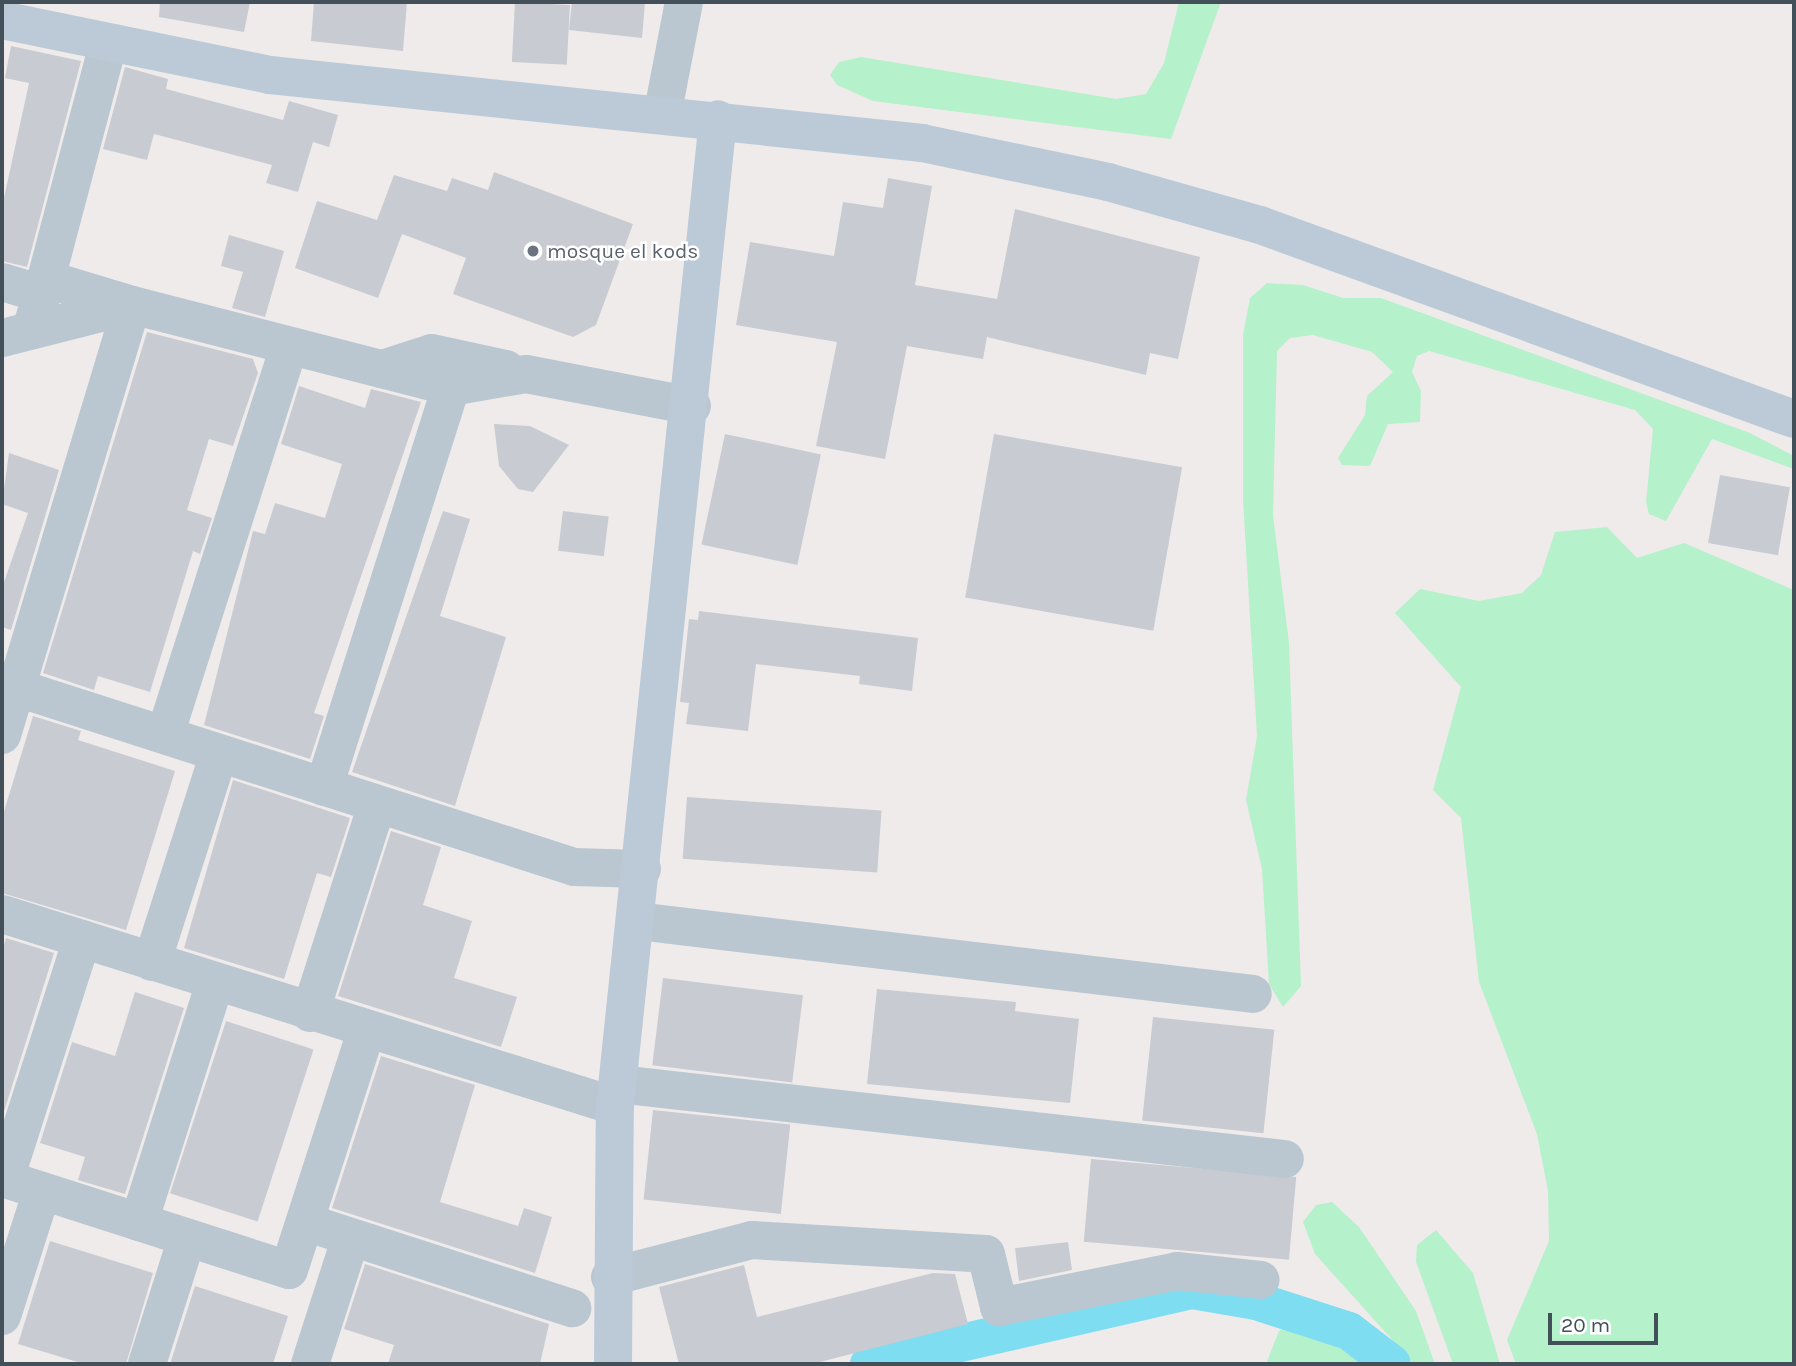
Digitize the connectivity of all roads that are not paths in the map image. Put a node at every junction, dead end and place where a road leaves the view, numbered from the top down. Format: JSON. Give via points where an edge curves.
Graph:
{"nodes":[{"id":1,"x":684,"y":2,"type":"edge"},
{"id":2,"x":2,"y":20,"type":"edge"},
{"id":3,"x":108,"y":44,"type":"junction"},
{"id":4,"x":663,"y":111,"type":"junction"},
{"id":5,"x":718,"y":119,"type":"junction"},
{"id":6,"x":2,"y":282,"type":"edge"},
{"id":7,"x":44,"y":287,"type":"junction"},
{"id":8,"x":132,"y":305,"type":"junction"},
{"id":9,"x":17,"y":334,"type":"edge"},
{"id":10,"x":289,"y":347,"type":"junction"},
{"id":11,"x":380,"y":369,"type":"junction"},
{"id":12,"x":526,"y":373,"type":"junction"},
{"id":13,"x":451,"y":387,"type":"junction"},
{"id":14,"x":692,"y":406,"type":"junction"},
{"id":15,"x":1794,"y":419,"type":"edge"},
{"id":16,"x":9,"y":685,"type":"edge"},
{"id":17,"x":2,"y":735,"type":"edge"},
{"id":18,"x":165,"y":735,"type":"junction"},
{"id":19,"x":219,"y":753,"type":"junction"},
{"id":20,"x":324,"y":787,"type":"junction"},
{"id":21,"x":377,"y":804,"type":"junction"},
{"id":22,"x":642,"y":869,"type":"junction"},
{"id":23,"x":2,"y":914,"type":"edge"},
{"id":24,"x":637,"y":921,"type":"junction"},
{"id":25,"x":82,"y":939,"type":"junction"},
{"id":26,"x":152,"y":962,"type":"junction"},
{"id":27,"x":215,"y":983,"type":"junction"},
{"id":28,"x":1254,"y":994,"type":"dead end"},
{"id":29,"x":310,"y":1013,"type":"junction"},
{"id":30,"x":366,"y":1031,"type":"junction"},
{"id":31,"x":616,"y":1095,"type":"junction"},
{"id":32,"x":1286,"y":1159,"type":"dead end"},
{"id":33,"x":3,"y":1178,"type":"edge"},
{"id":34,"x":42,"y":1191,"type":"junction"},
{"id":35,"x":139,"y":1222,"type":"junction"},
{"id":36,"x":304,"y":1222,"type":"junction"},
{"id":37,"x":351,"y":1237,"type":"junction"},
{"id":38,"x":187,"y":1238,"type":"junction"},
{"id":39,"x":289,"y":1270,"type":"junction"},
{"id":40,"x":610,"y":1277,"type":"junction"},
{"id":41,"x":1261,"y":1280,"type":"dead end"},
{"id":42,"x":335,"y":1285,"type":"junction"},
{"id":43,"x":572,"y":1308,"type":"dead end"},
{"id":44,"x":2,"y":1316,"type":"edge"},
{"id":45,"x":147,"y":1364,"type":"edge"},
{"id":46,"x":310,"y":1364,"type":"edge"},
{"id":47,"x":613,"y":1364,"type":"edge"}],
"edges":[{"from":1,"to":4,"type":"street"},
{"from":2,"to":3,"type":"main road"},
{"from":3,"to":4,"type":"main road","via":[[346,86]]},
{"from":3,"to":7,"type":"street"},
{"from":4,"to":5,"type":"main road"},
{"from":5,"to":14,"type":"main road"},
{"from":5,"to":15,"type":"main road","via":[[922,143],[1121,186],[1260,225]]},
{"from":6,"to":7,"type":"street"},
{"from":7,"to":8,"type":"street"},
{"from":7,"to":9,"type":"street"},
{"from":8,"to":9,"type":"street"},
{"from":8,"to":10,"type":"street"},
{"from":8,"to":16,"type":"street"},
{"from":10,"to":11,"type":"street"},
{"from":10,"to":18,"type":"street"},
{"from":11,"to":12,"type":"street","via":[[432,354]]},
{"from":11,"to":13,"type":"street"},
{"from":12,"to":13,"type":"street"},
{"from":12,"to":14,"type":"street"},
{"from":13,"to":20,"type":"street"},
{"from":14,"to":22,"type":"main road"},
{"from":16,"to":17,"type":"street"},
{"from":16,"to":18,"type":"street"},
{"from":18,"to":19,"type":"street"},
{"from":19,"to":20,"type":"street"},
{"from":19,"to":26,"type":"street"},
{"from":20,"to":21,"type":"street"},
{"from":21,"to":22,"type":"street","via":[[574,867]]},
{"from":21,"to":29,"type":"street"},
{"from":22,"to":24,"type":"main road"},
{"from":23,"to":25,"type":"street"},
{"from":24,"to":28,"type":"street"},
{"from":24,"to":31,"type":"main road"},
{"from":25,"to":26,"type":"street"},
{"from":25,"to":33,"type":"street"},
{"from":26,"to":27,"type":"street"},
{"from":27,"to":29,"type":"street"},
{"from":27,"to":35,"type":"street"},
{"from":29,"to":30,"type":"street"},
{"from":30,"to":31,"type":"street"},
{"from":30,"to":36,"type":"street"},
{"from":31,"to":32,"type":"street"},
{"from":31,"to":40,"type":"main road"},
{"from":33,"to":34,"type":"street"},
{"from":34,"to":35,"type":"street"},
{"from":34,"to":44,"type":"street"},
{"from":35,"to":38,"type":"street"},
{"from":36,"to":37,"type":"street"},
{"from":36,"to":39,"type":"street"},
{"from":37,"to":42,"type":"street"},
{"from":37,"to":43,"type":"street"},
{"from":38,"to":39,"type":"street"},
{"from":38,"to":45,"type":"street"},
{"from":39,"to":42,"type":"street"},
{"from":40,"to":41,"type":"street","via":[[752,1240],[986,1254],[999,1307],[1177,1270]]},
{"from":40,"to":47,"type":"main road"},
{"from":42,"to":46,"type":"street"}]}
